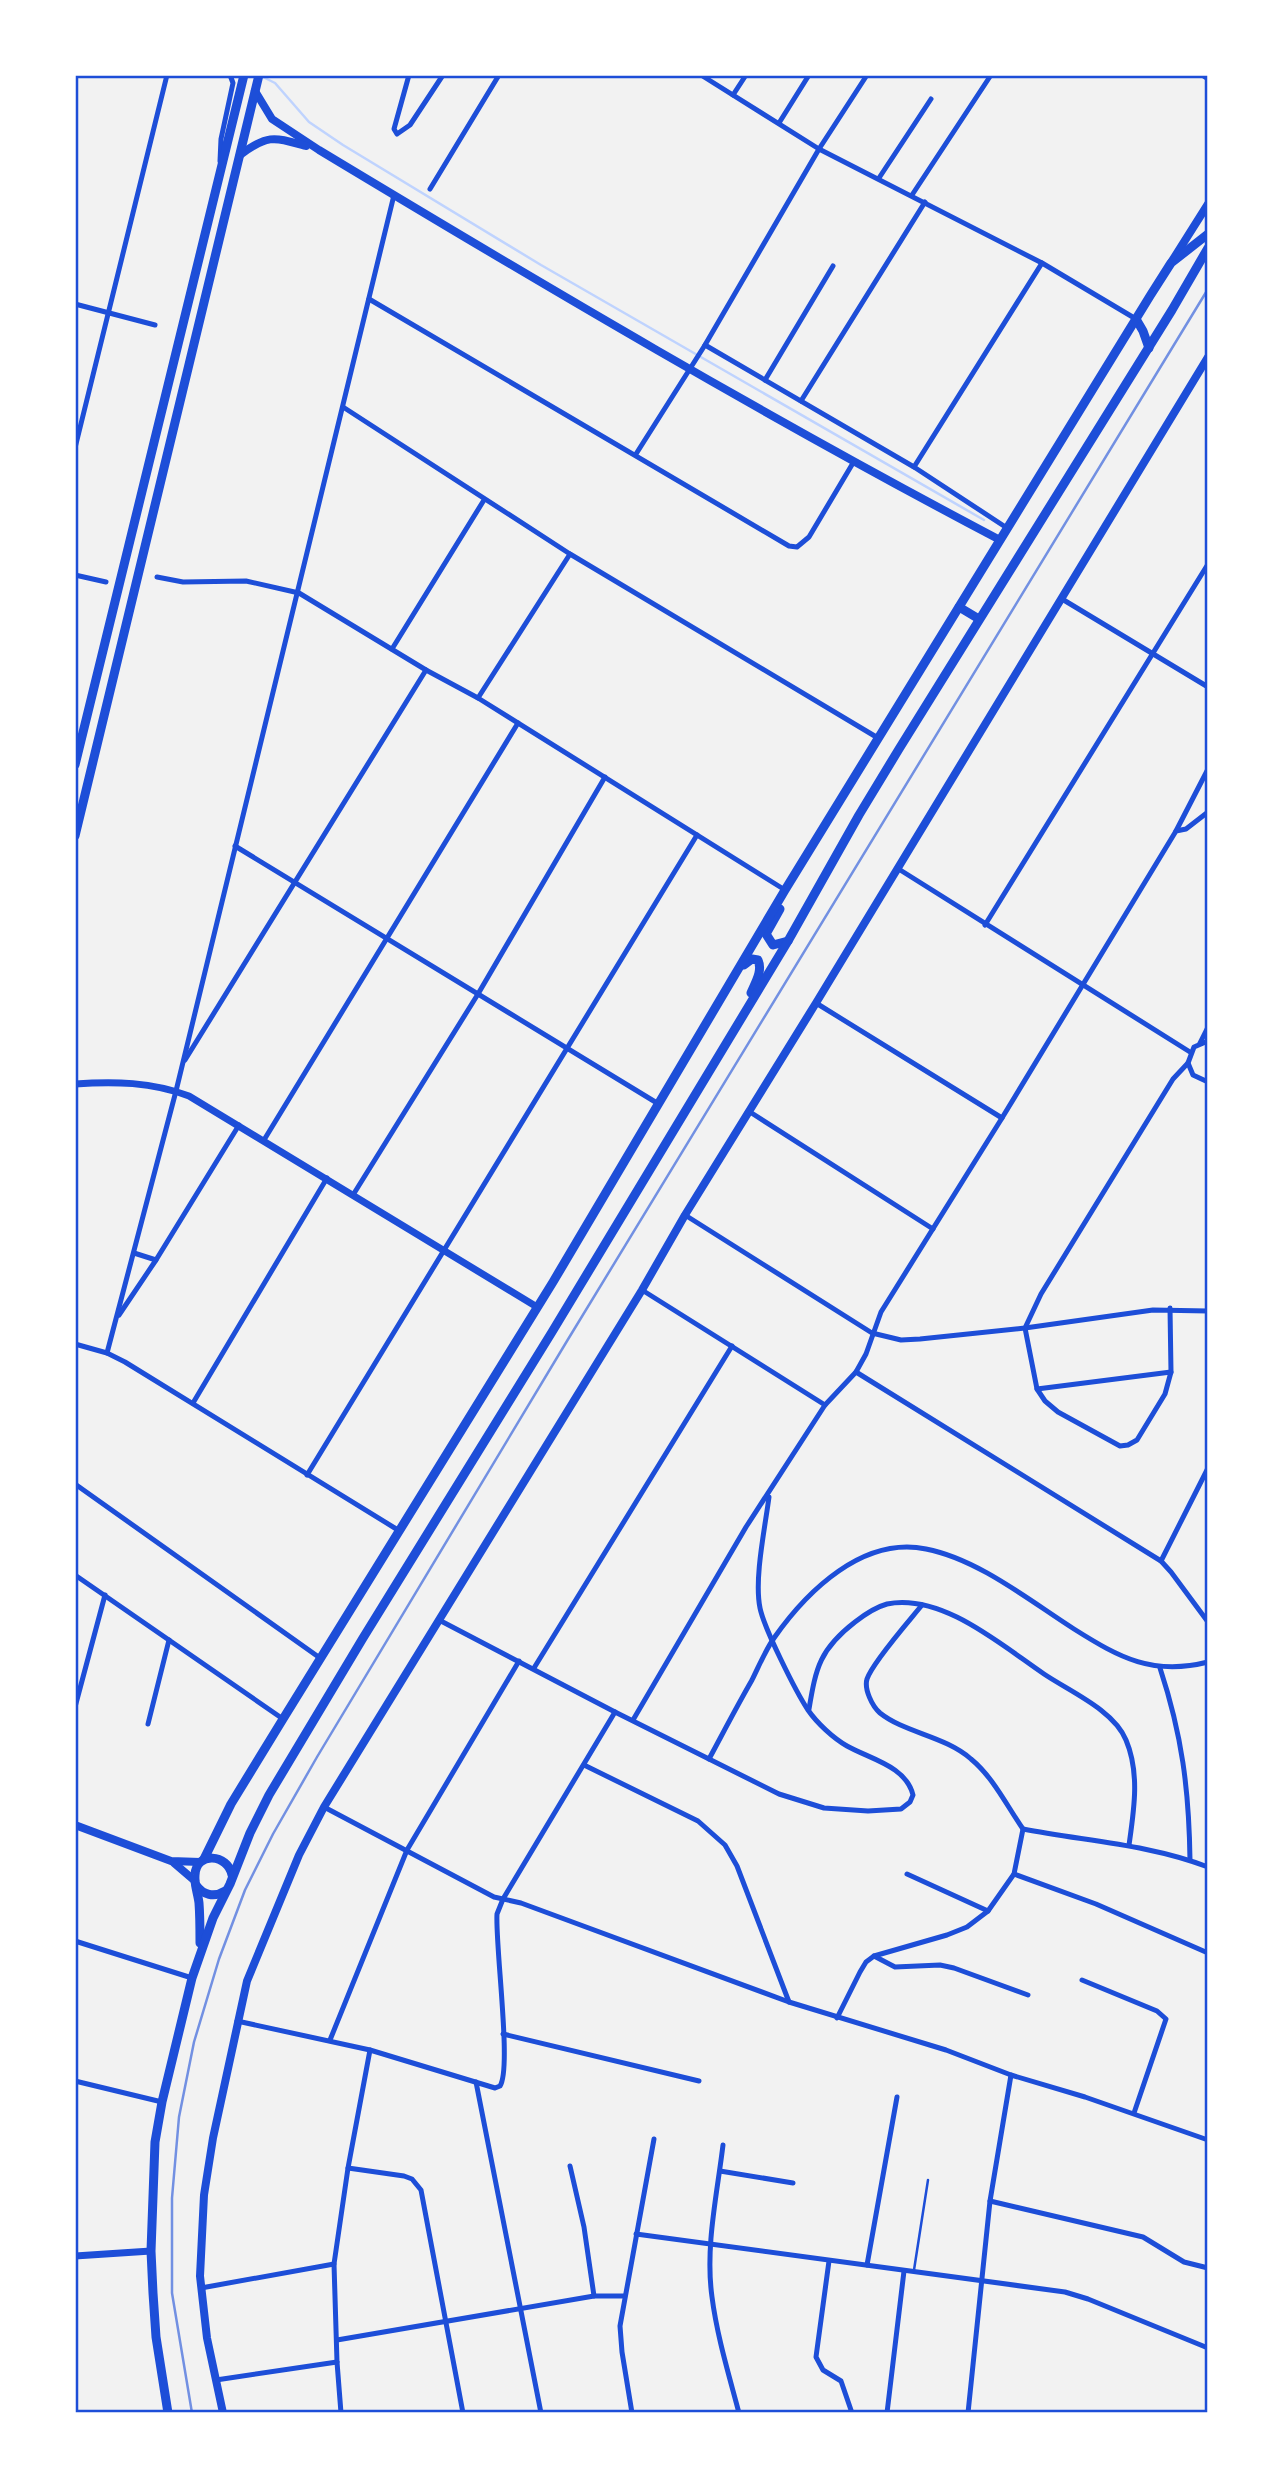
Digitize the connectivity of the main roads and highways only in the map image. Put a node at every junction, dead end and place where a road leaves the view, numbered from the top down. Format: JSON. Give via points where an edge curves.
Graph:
{"nodes":[{"id":1,"x":259,"y":75,"type":"edge"},
{"id":2,"x":243,"y":78,"type":"edge"},
{"id":3,"x":255,"y":90,"type":"junction"},
{"id":4,"x":318,"y":150,"type":"junction"},
{"id":5,"x":240,"y":155,"type":"junction"},
{"id":6,"x":1208,"y":204,"type":"edge"},
{"id":7,"x":1208,"y":234,"type":"edge"},
{"id":8,"x":1208,"y":248,"type":"edge"},
{"id":9,"x":1171,"y":263,"type":"junction"},
{"id":10,"x":1136,"y":319,"type":"junction"},
{"id":11,"x":1149,"y":348,"type":"junction"},
{"id":12,"x":1208,"y":357,"type":"edge"},
{"id":13,"x":1000,"y":540,"type":"junction"},
{"id":14,"x":959,"y":607,"type":"junction"},
{"id":15,"x":979,"y":619,"type":"junction"},
{"id":16,"x":75,"y":765,"type":"edge"},
{"id":17,"x":75,"y":836,"type":"edge"},
{"id":18,"x":785,"y":890,"type":"junction"},
{"id":19,"x":788,"y":941,"type":"junction"},
{"id":20,"x":727,"y":986,"type":"junction"},
{"id":21,"x":733,"y":1030,"type":"junction"},
{"id":22,"x":75,"y":1825,"type":"edge"},
{"id":23,"x":171,"y":1861,"type":"junction"},
{"id":24,"x":202,"y":1861,"type":"junction"},
{"id":25,"x":232,"y":1875,"type":"junction"},
{"id":26,"x":195,"y":1882,"type":"junction"},
{"id":27,"x":225,"y":1891,"type":"junction"},
{"id":28,"x":201,"y":1948,"type":"junction"},
{"id":29,"x":168,"y":2413,"type":"edge"},
{"id":30,"x":223,"y":2413,"type":"edge"}],
"edges":[{"from":1,"to":3,"type":"main road"},
{"from":2,"to":16,"type":"main road"},
{"from":3,"to":4,"type":"main road","via":[[272,119]]},
{"from":3,"to":5,"type":"main road"},
{"from":4,"to":5,"type":"main road","via":[[271,138]]},
{"from":4,"to":13,"type":"main road","via":[[853,463]]},
{"from":5,"to":17,"type":"main road"},
{"from":6,"to":9,"type":"main road"},
{"from":7,"to":9,"type":"main road"},
{"from":8,"to":11,"type":"main road"},
{"from":9,"to":10,"type":"main road"},
{"from":10,"to":11,"type":"main road"},
{"from":10,"to":13,"type":"main road"},
{"from":11,"to":15,"type":"main road"},
{"from":12,"to":30,"type":"main road","via":[[324,1807],[299,1855],[247,1981],[204,2195],[201,2288]]},
{"from":13,"to":14,"type":"main road"},
{"from":14,"to":15,"type":"main road"},
{"from":14,"to":18,"type":"main road"},
{"from":15,"to":19,"type":"main road"},
{"from":18,"to":19,"type":"main road","via":[[786,898],[766,934],[773,945]]},
{"from":18,"to":20,"type":"main road"},
{"from":19,"to":21,"type":"main road"},
{"from":20,"to":21,"type":"main road","via":[[747,961],[758,960],[758,975]]},
{"from":20,"to":24,"type":"main road","via":[[537,1307],[283,1718]]},
{"from":21,"to":25,"type":"main road","via":[[276,1784]]},
{"from":22,"to":23,"type":"main road"},
{"from":23,"to":24,"type":"main road"},
{"from":23,"to":26,"type":"main road"},
{"from":24,"to":25,"type":"main road","via":[[222,1860]]},
{"from":24,"to":26,"type":"main road"},
{"from":25,"to":27,"type":"main road"},
{"from":26,"to":27,"type":"main road","via":[[209,1895]]},
{"from":26,"to":28,"type":"main road"},
{"from":27,"to":28,"type":"main road"},
{"from":28,"to":29,"type":"main road","via":[[155,2142],[151,2251],[156,2337]]}]}
